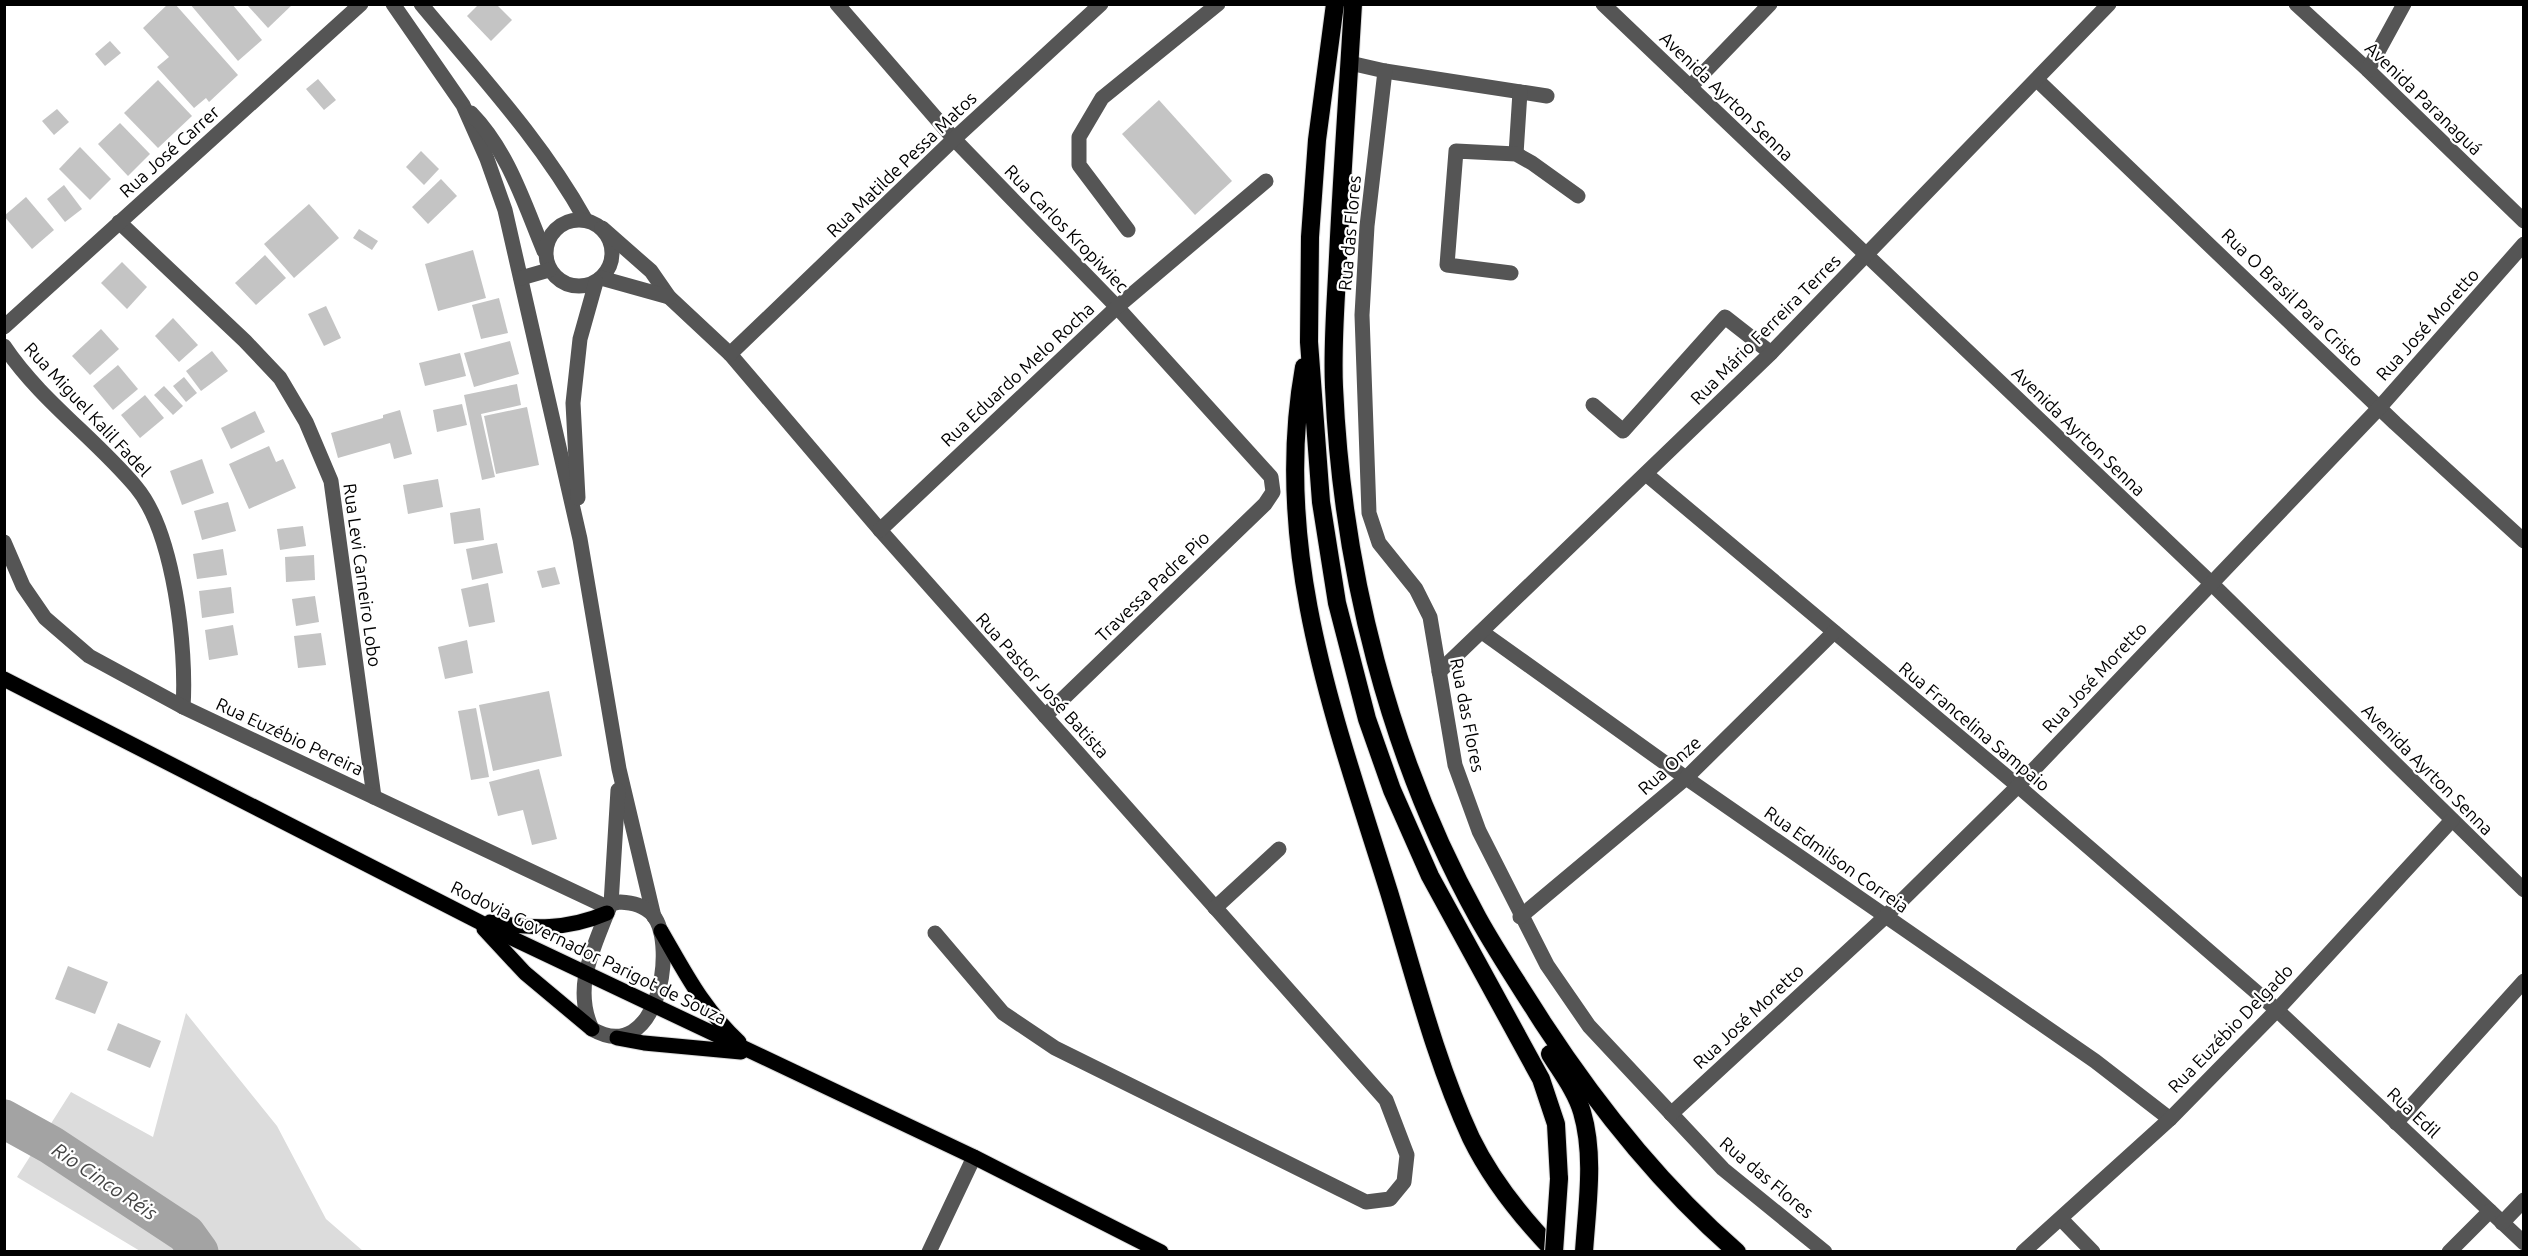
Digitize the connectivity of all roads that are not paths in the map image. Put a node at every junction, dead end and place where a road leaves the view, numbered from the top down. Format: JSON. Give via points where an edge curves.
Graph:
{"nodes":[{"id":1,"x":361,"y":4,"type":"edge"},
{"id":2,"x":393,"y":4,"type":"edge"},
{"id":3,"x":421,"y":4,"type":"edge"},
{"id":4,"x":837,"y":4,"type":"edge"},
{"id":5,"x":1101,"y":4,"type":"edge"},
{"id":6,"x":1218,"y":4,"type":"edge"},
{"id":7,"x":1335,"y":4,"type":"edge"},
{"id":8,"x":1353,"y":4,"type":"edge"},
{"id":9,"x":1603,"y":4,"type":"edge"},
{"id":10,"x":1770,"y":4,"type":"edge"},
{"id":11,"x":2109,"y":4,"type":"edge"},
{"id":12,"x":2296,"y":4,"type":"edge"},
{"id":13,"x":2404,"y":4,"type":"edge"},
{"id":14,"x":1350,"y":63,"type":"junction"},
{"id":15,"x":2368,"y":70,"type":"junction"},
{"id":16,"x":1384,"y":71,"type":"junction"},
{"id":17,"x":2037,"y":80,"type":"junction"},
{"id":18,"x":1690,"y":87,"type":"junction"},
{"id":19,"x":1520,"y":92,"type":"junction"},
{"id":20,"x":1547,"y":96,"type":"dead end"},
{"id":21,"x":463,"y":105,"type":"junction"},
{"id":22,"x":954,"y":139,"type":"junction"},
{"id":23,"x":1516,"y":154,"type":"junction"},
{"id":24,"x":1266,"y":181,"type":"dead end"},
{"id":25,"x":1578,"y":196,"type":"dead end"},
{"id":26,"x":585,"y":219,"type":"junction"},
{"id":27,"x":2523,"y":221,"type":"edge"},
{"id":28,"x":119,"y":222,"type":"junction"},
{"id":29,"x":602,"y":228,"type":"junction"},
{"id":30,"x":1128,"y":231,"type":"dead end"},
{"id":31,"x":2523,"y":244,"type":"edge"},
{"id":32,"x":544,"y":251,"type":"junction"},
{"id":33,"x":1866,"y":255,"type":"junction"},
{"id":34,"x":549,"y":270,"type":"junction"},
{"id":35,"x":1511,"y":273,"type":"dead end"},
{"id":36,"x":521,"y":278,"type":"junction"},
{"id":37,"x":599,"y":280,"type":"junction"},
{"id":38,"x":669,"y":297,"type":"junction"},
{"id":39,"x":1117,"y":307,"type":"junction"},
{"id":40,"x":4,"y":327,"type":"edge"},
{"id":41,"x":1309,"y":342,"type":"junction"},
{"id":42,"x":4,"y":346,"type":"edge"},
{"id":43,"x":1771,"y":353,"type":"junction"},
{"id":44,"x":730,"y":354,"type":"junction"},
{"id":45,"x":1593,"y":405,"type":"dead end"},
{"id":46,"x":2380,"y":407,"type":"junction"},
{"id":47,"x":1646,"y":474,"type":"junction"},
{"id":48,"x":1270,"y":477,"type":"joint"},
{"id":49,"x":880,"y":530,"type":"junction"},
{"id":50,"x":580,"y":539,"type":"junction"},
{"id":51,"x":2523,"y":541,"type":"edge"},
{"id":52,"x":4,"y":542,"type":"edge"},
{"id":53,"x":2210,"y":582,"type":"junction"},
{"id":54,"x":1482,"y":632,"type":"junction"},
{"id":55,"x":1834,"y":632,"type":"junction"},
{"id":56,"x":1439,"y":672,"type":"junction"},
{"id":57,"x":4,"y":679,"type":"edge"},
{"id":58,"x":183,"y":707,"type":"junction"},
{"id":59,"x":1044,"y":716,"type":"junction"},
{"id":60,"x":619,"y":769,"type":"junction"},
{"id":61,"x":1686,"y":778,"type":"junction"},
{"id":62,"x":2018,"y":786,"type":"junction"},
{"id":63,"x":374,"y":797,"type":"junction"},
{"id":64,"x":2452,"y":819,"type":"junction"},
{"id":65,"x":1279,"y":849,"type":"dead end"},
{"id":66,"x":2523,"y":890,"type":"edge"},
{"id":67,"x":609,"y":908,"type":"junction"},
{"id":68,"x":1215,"y":908,"type":"junction"},
{"id":69,"x":1886,"y":916,"type":"junction"},
{"id":70,"x":1520,"y":917,"type":"junction"},
{"id":71,"x":1478,"y":918,"type":"junction"},
{"id":72,"x":476,"y":920,"type":"junction"},
{"id":73,"x":658,"y":924,"type":"junction"},
{"id":74,"x":935,"y":933,"type":"dead end"},
{"id":75,"x":585,"y":972,"type":"junction"},
{"id":76,"x":2523,"y":981,"type":"edge"},
{"id":77,"x":654,"y":1005,"type":"junction"},
{"id":78,"x":2277,"y":1010,"type":"junction"},
{"id":79,"x":592,"y":1029,"type":"junction"},
{"id":80,"x":617,"y":1038,"type":"junction"},
{"id":81,"x":750,"y":1052,"type":"junction"},
{"id":82,"x":1671,"y":1114,"type":"junction"},
{"id":83,"x":2170,"y":1119,"type":"junction"},
{"id":84,"x":2396,"y":1123,"type":"junction"},
{"id":85,"x":974,"y":1157,"type":"junction"},
{"id":86,"x":2523,"y":1200,"type":"edge"},
{"id":87,"x":2490,"y":1211,"type":"junction"},
{"id":88,"x":2061,"y":1219,"type":"junction"},
{"id":89,"x":2502,"y":1223,"type":"junction"},
{"id":90,"x":2523,"y":1243,"type":"edge"},
{"id":91,"x":929,"y":1251,"type":"edge"},
{"id":92,"x":1161,"y":1251,"type":"edge"},
{"id":93,"x":1555,"y":1251,"type":"edge"},
{"id":94,"x":1584,"y":1251,"type":"edge"},
{"id":95,"x":1737,"y":1251,"type":"edge"},
{"id":96,"x":1825,"y":1251,"type":"edge"},
{"id":97,"x":2024,"y":1251,"type":"edge"},
{"id":98,"x":2093,"y":1251,"type":"edge"},
{"id":99,"x":2449,"y":1251,"type":"edge"}],
"edges":[{"from":1,"to":28,"type":"street","name":"Rua José Carrer"},
{"from":2,"to":21,"type":"street"},
{"from":3,"to":26,"type":"street","via":[[538,145]]},
{"from":4,"to":22,"type":"street","name":"Rua Carlos Kropiwiec"},
{"from":5,"to":22,"type":"street","name":"Rua Matilde Pessa Matos"},
{"from":6,"to":30,"type":"street","via":[[1102,98],[1079,137],[1079,165]]},
{"from":7,"to":41,"type":"highway","via":[[1317,140],[1310,237]]},
{"from":8,"to":14,"type":"highway"},
{"from":9,"to":18,"type":"street","name":"Avenida Ayrton Senna"},
{"from":10,"to":18,"type":"street"},
{"from":11,"to":17,"type":"street","name":"Rua Mário Ferreira Terres"},
{"from":12,"to":15,"type":"street","name":"Avenida Paranaguá"},
{"from":13,"to":15,"type":"street"},
{"from":14,"to":16,"type":"street"},
{"from":14,"to":71,"type":"highway","via":[[1342,163],[1334,387],[1350,543],[1379,672],[1409,766]]},
{"from":15,"to":27,"type":"street","name":"Avenida Paranaguá"},
{"from":16,"to":19,"type":"street"},
{"from":16,"to":56,"type":"street","name":"Rua das Flores","via":[[1367,226],[1362,315],[1369,513],[1379,543],[1416,590],[1430,617]]},
{"from":17,"to":33,"type":"street","name":"Rua Mário Ferreira Terres"},
{"from":17,"to":46,"type":"street","name":"Rua O Brasil Para Cristo"},
{"from":18,"to":33,"type":"street","name":"Avenida Ayrton Senna"},
{"from":19,"to":20,"type":"street"},
{"from":19,"to":23,"type":"street"},
{"from":21,"to":32,"type":"street","via":[[486,128],[505,158]]},
{"from":21,"to":36,"type":"street","via":[[501,200]]},
{"from":22,"to":39,"type":"street","name":"Rua Carlos Kropiwiec"},
{"from":22,"to":44,"type":"street","name":"Rua Matilde Pessa Matos"},
{"from":23,"to":25,"type":"street"},
{"from":23,"to":35,"type":"street","via":[[1456,151],[1447,266]]},
{"from":24,"to":39,"type":"street","name":"Rua Eduardo Melo Rocha"},
{"from":26,"to":29,"type":"street"},
{"from":26,"to":32,"type":"street","via":[[566,221],[551,233]]},
{"from":28,"to":40,"type":"street","name":"Rua José Carrer"},
{"from":28,"to":63,"type":"street","name":"Rua Levi Carneiro Lobo","via":[[252,348],[280,378],[306,422],[331,481]]},
{"from":29,"to":37,"type":"street","via":[[612,253],[609,267]]},
{"from":29,"to":38,"type":"street","name":"Rua Pastor José Batista","via":[[651,271]]},
{"from":31,"to":46,"type":"street","name":"Rua José Moretto"},
{"from":32,"to":34,"type":"street"},
{"from":33,"to":43,"type":"street","name":"Rua Mário Ferreira Terres"},
{"from":33,"to":53,"type":"street","name":"Avenida Ayrton Senna"},
{"from":34,"to":36,"type":"street"},
{"from":34,"to":37,"type":"street","via":[[570,286]]},
{"from":36,"to":50,"type":"street"},
{"from":37,"to":38,"type":"street","name":"Rua Pastor José Batista"},
{"from":37,"to":50,"type":"street","via":[[580,339],[573,403]]},
{"from":38,"to":44,"type":"street","name":"Rua Pastor José Batista"},
{"from":39,"to":48,"type":"street","name":"Rua Carlos Kropiwiec"},
{"from":39,"to":49,"type":"street","name":"Rua Eduardo Melo Rocha"},
{"from":41,"to":93,"type":"highway","bridge":true,"via":[[1321,502],[1337,603],[1366,719],[1430,876],[1541,1079],[1556,1124],[1559,1179]]},
{"from":41,"to":93,"type":"highway","via":[[1293,469],[1297,544],[1312,637],[1446,1076],[1472,1139],[1501,1189]]},
{"from":42,"to":58,"type":"street","name":"Rua Miguel Kalil Fadel","via":[[137,489],[158,525],[175,592],[185,684]]},
{"from":43,"to":45,"type":"street","via":[[1725,317],[1623,431]]},
{"from":43,"to":47,"type":"street","name":"Rua Mário Ferreira Terres"},
{"from":44,"to":49,"type":"street","name":"Rua Pastor José Batista"},
{"from":46,"to":51,"type":"street","name":"Rua O Brasil Para Cristo"},
{"from":46,"to":53,"type":"street","name":"Rua José Moretto"},
{"from":47,"to":54,"type":"street","name":"Rua Mário Ferreira Terres"},
{"from":47,"to":55,"type":"street","name":"Rua Francelina Sampaio"},
{"from":48,"to":59,"type":"street","name":"Travessa Padre Pio","via":[[1273,492],[1265,504]]},
{"from":49,"to":59,"type":"street","name":"Rua Pastor José Batista"},
{"from":50,"to":60,"type":"street"},
{"from":52,"to":58,"type":"street","name":"Rua Euzébio Pereira","via":[[23,586],[45,618],[89,656]]},
{"from":53,"to":62,"type":"street","name":"Rua José Moretto"},
{"from":53,"to":64,"type":"street","name":"Avenida Ayrton Senna"},
{"from":54,"to":56,"type":"street","name":"Rua Mário Ferreira Terres"},
{"from":54,"to":61,"type":"street","name":"Rua Edmilson Correia"},
{"from":55,"to":61,"type":"street","name":"Rua Onze"},
{"from":55,"to":62,"type":"street","name":"Rua Francelina Sampaio"},
{"from":56,"to":70,"type":"street","name":"Rua das Flores","via":[[1455,765],[1479,831]]},
{"from":57,"to":72,"type":"main road","name":"Rodovia Governador Parigot de Souza"},
{"from":58,"to":63,"type":"street","name":"Rua Euzébio Pereira"},
{"from":59,"to":68,"type":"street","name":"Rua Pastor José Batista"},
{"from":60,"to":67,"type":"street"},
{"from":60,"to":73,"type":"street"},
{"from":61,"to":69,"type":"street","name":"Rua Edmilson Correia"},
{"from":61,"to":70,"type":"street","name":"Rua Onze"},
{"from":62,"to":69,"type":"street","name":"Rua José Moretto"},
{"from":62,"to":78,"type":"street","name":"Rua Francelina Sampaio"},
{"from":63,"to":67,"type":"street","name":"Rua Euzébio Pereira"},
{"from":64,"to":66,"type":"street","name":"Avenida Ayrton Senna"},
{"from":64,"to":78,"type":"street","name":"Rua Euzébio Delgado"},
{"from":65,"to":68,"type":"street"},
{"from":67,"to":72,"type":"main road","via":[[578,924],[553,928]]},
{"from":67,"to":73,"type":"street","via":[[620,902],[633,903],[646,908]]},
{"from":67,"to":75,"type":"street"},
{"from":68,"to":74,"type":"street","name":"Rua Pastor José Batista","via":[[1386,1100],[1407,1155],[1404,1182],[1390,1199],[1366,1202],[1055,1048],[1003,1013]]},
{"from":69,"to":82,"type":"street","name":"Rua José Moretto"},
{"from":69,"to":83,"type":"street","name":"Rua Edmilson Correia"},
{"from":70,"to":82,"type":"street","name":"Rua das Flores","via":[[1589,1026]]},
{"from":71,"to":94,"type":"highway","via":[[1507,983],[1582,1111],[1588,1141]]},
{"from":71,"to":95,"type":"highway","via":[[1566,1058],[1611,1118],[1660,1178]]},
{"from":72,"to":75,"type":"main road","name":"Rodovia Governador Parigot de Souza"},
{"from":72,"to":79,"type":"main road","via":[[525,973]]},
{"from":73,"to":77,"type":"street","via":[[661,972]]},
{"from":73,"to":81,"type":"main road","via":[[695,992],[714,1018]]},
{"from":75,"to":77,"type":"main road","name":"Rodovia Governador Parigot de Souza"},
{"from":75,"to":79,"type":"street","via":[[582,996]]},
{"from":76,"to":84,"type":"street"},
{"from":77,"to":80,"type":"street","via":[[640,1028]]},
{"from":77,"to":81,"type":"main road","name":"Rodovia Governador Parigot de Souza"},
{"from":78,"to":83,"type":"street","name":"Rua Euzébio Delgado"},
{"from":78,"to":84,"type":"street","name":"Rua Edil"},
{"from":79,"to":80,"type":"street"},
{"from":80,"to":81,"type":"main road"},
{"from":81,"to":85,"type":"main road","name":"Rodovia Governador Parigot de Souza"},
{"from":82,"to":96,"type":"street","name":"Rua das Flores","via":[[1723,1169]]},
{"from":83,"to":88,"type":"street","name":"Rua Euzébio Delgado"},
{"from":84,"to":87,"type":"street","name":"Rua Edil"},
{"from":85,"to":91,"type":"street"},
{"from":85,"to":92,"type":"main road","name":"Rodovia Governador Parigot de Souza"},
{"from":86,"to":89,"type":"street"},
{"from":87,"to":89,"type":"street","name":"Rua Edil"},
{"from":87,"to":99,"type":"street"},
{"from":88,"to":97,"type":"street","name":"Rua Euzébio Delgado"},
{"from":88,"to":98,"type":"street"},
{"from":89,"to":90,"type":"street","name":"Rua Edil"}]}
